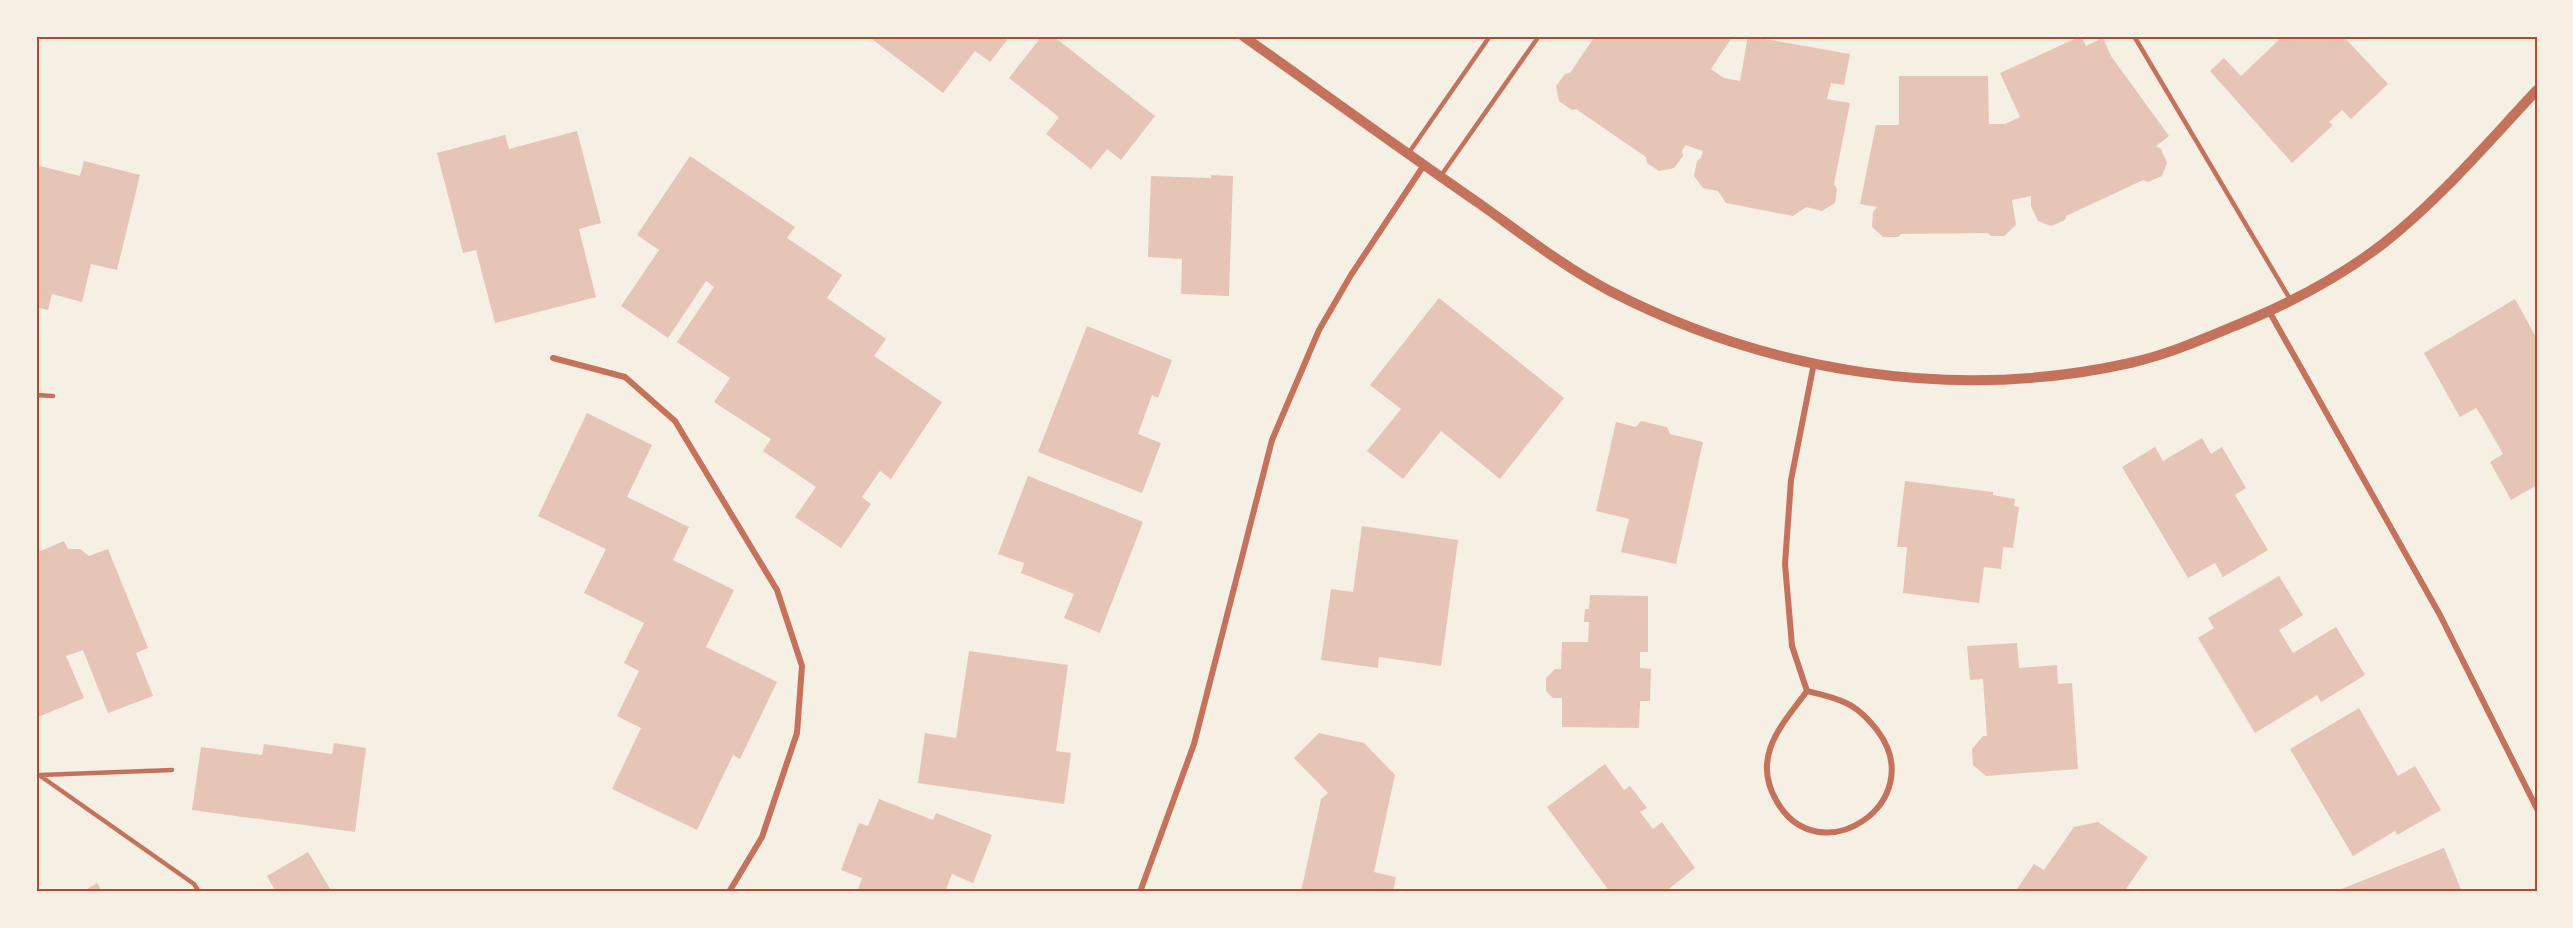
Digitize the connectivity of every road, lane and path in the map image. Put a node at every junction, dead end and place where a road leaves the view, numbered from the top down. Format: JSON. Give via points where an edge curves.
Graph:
{"nodes":[{"id":1,"x":1243,"y":36,"type":"edge"},
{"id":2,"x":1490,"y":36,"type":"edge"},
{"id":3,"x":1539,"y":36,"type":"edge"},
{"id":4,"x":2134,"y":36,"type":"edge"},
{"id":5,"x":2537,"y":90,"type":"edge"},
{"id":6,"x":1408,"y":154,"type":"junction"},
{"id":7,"x":1424,"y":165,"type":"junction"},
{"id":8,"x":1440,"y":177,"type":"junction"},
{"id":9,"x":2291,"y":300,"type":"junction"},
{"id":10,"x":2269,"y":311,"type":"junction"},
{"id":11,"x":553,"y":358,"type":"dead end"},
{"id":12,"x":1814,"y":363,"type":"junction"},
{"id":13,"x":36,"y":395,"type":"edge"},
{"id":14,"x":53,"y":396,"type":"dead end"},
{"id":15,"x":1807,"y":691,"type":"junction"},
{"id":16,"x":172,"y":770,"type":"dead end"},
{"id":17,"x":37,"y":775,"type":"edge"},
{"id":18,"x":2537,"y":808,"type":"edge"},
{"id":19,"x":199,"y":892,"type":"edge"},
{"id":20,"x":729,"y":892,"type":"edge"},
{"id":21,"x":1140,"y":892,"type":"edge"}],
"edges":[{"from":1,"to":6,"type":"street"},
{"from":2,"to":6,"type":"lane"},
{"from":3,"to":8,"type":"lane"},
{"from":4,"to":9,"type":"lane"},
{"from":5,"to":9,"type":"street","via":[[2431,202],[2382,244]]},
{"from":6,"to":7,"type":"street"},
{"from":7,"to":8,"type":"street"},
{"from":7,"to":21,"type":"street","via":[[1324,321],[1272,440],[1194,744]]},
{"from":8,"to":12,"type":"street","via":[[1608,290],[1726,341]]},
{"from":9,"to":10,"type":"street"},
{"from":10,"to":12,"type":"street","via":[[2193,344],[2132,362],[2073,373],[2007,380],[1949,380],[1885,376]]},
{"from":10,"to":18,"type":"street","via":[[2440,615]]},
{"from":11,"to":20,"type":"street","via":[[626,377],[675,421],[777,590],[802,666],[797,733],[762,837]]},
{"from":12,"to":15,"type":"street","via":[[1791,480],[1785,564],[1792,646]]},
{"from":13,"to":14,"type":"lane"},
{"from":15,"to":15,"type":"street","via":[[1778,731],[1767,754],[1767,784],[1783,814],[1808,831],[1836,833],[1860,825],[1882,804],[1893,779],[1888,746],[1870,721],[1847,703]]},
{"from":16,"to":17,"type":"lane"},
{"from":17,"to":19,"type":"lane","via":[[194,884]]}]}
